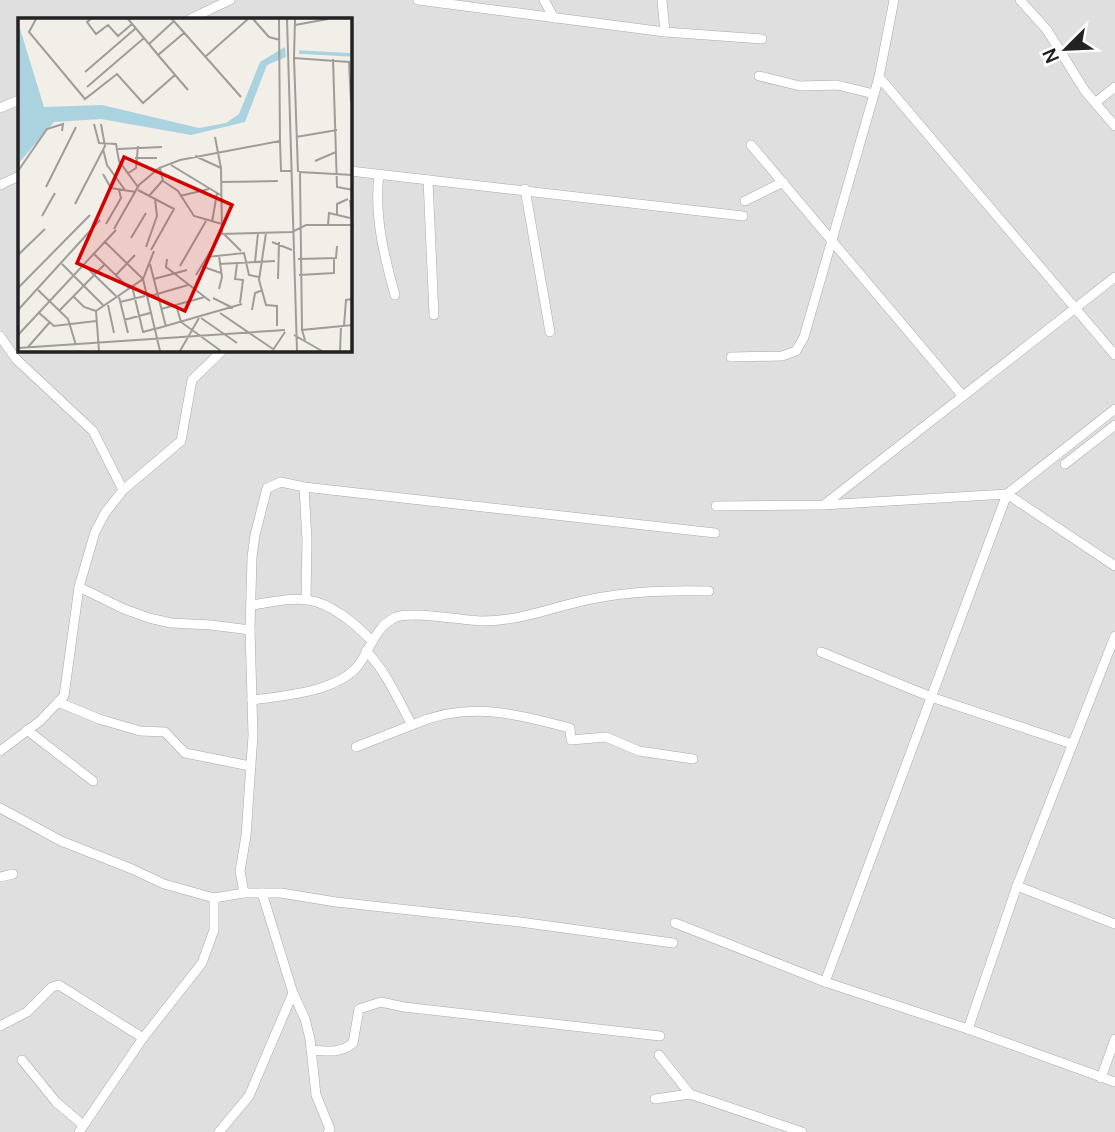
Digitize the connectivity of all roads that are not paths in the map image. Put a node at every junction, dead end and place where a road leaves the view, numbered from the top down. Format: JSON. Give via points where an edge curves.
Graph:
{"nodes":[{"id":1,"x":230,"y":0,"type":"edge"},
{"id":2,"x":418,"y":0,"type":"edge"},
{"id":3,"x":544,"y":0,"type":"edge"},
{"id":4,"x":662,"y":0,"type":"edge"},
{"id":5,"x":894,"y":0,"type":"edge"},
{"id":6,"x":1020,"y":0,"type":"edge"},
{"id":7,"x":208,"y":15,"type":"edge"},
{"id":8,"x":554,"y":18,"type":"junction"},
{"id":9,"x":664,"y":32,"type":"junction"},
{"id":10,"x":762,"y":39,"type":"dead end"},
{"id":11,"x":758,"y":76,"type":"dead end"},
{"id":12,"x":879,"y":77,"type":"junction"},
{"id":13,"x":1115,"y":87,"type":"edge"},
{"id":14,"x":874,"y":94,"type":"junction"},
{"id":15,"x":18,"y":100,"type":"edge"},
{"id":16,"x":1096,"y":103,"type":"junction"},
{"id":17,"x":0,"y":108,"type":"edge"},
{"id":18,"x":1115,"y":126,"type":"edge"},
{"id":19,"x":751,"y":145,"type":"dead end"},
{"id":20,"x":352,"y":171,"type":"edge"},
{"id":21,"x":379,"y":175,"type":"junction"},
{"id":22,"x":18,"y":176,"type":"edge"},
{"id":23,"x":428,"y":180,"type":"junction"},
{"id":24,"x":783,"y":182,"type":"junction"},
{"id":25,"x":0,"y":185,"type":"edge"},
{"id":26,"x":525,"y":189,"type":"junction"},
{"id":27,"x":745,"y":201,"type":"dead end"},
{"id":28,"x":743,"y":216,"type":"dead end"},
{"id":29,"x":832,"y":238,"type":"junction"},
{"id":30,"x":1115,"y":277,"type":"edge"},
{"id":31,"x":395,"y":295,"type":"dead end"},
{"id":32,"x":1077,"y":308,"type":"junction"},
{"id":33,"x":435,"y":316,"type":"dead end"},
{"id":34,"x":550,"y":331,"type":"dead end"},
{"id":35,"x":0,"y":336,"type":"edge"},
{"id":36,"x":221,"y":352,"type":"edge"},
{"id":37,"x":1115,"y":355,"type":"edge"},
{"id":38,"x":731,"y":356,"type":"dead end"},
{"id":39,"x":962,"y":396,"type":"junction"},
{"id":40,"x":1115,"y":409,"type":"edge"},
{"id":41,"x":1115,"y":425,"type":"edge"},
{"id":42,"x":1065,"y":464,"type":"dead end"},
{"id":43,"x":304,"y":486,"type":"junction"},
{"id":44,"x":123,"y":490,"type":"junction"},
{"id":45,"x":1007,"y":494,"type":"junction"},
{"id":46,"x":823,"y":505,"type":"junction"},
{"id":47,"x":716,"y":506,"type":"dead end"},
{"id":48,"x":715,"y":533,"type":"dead end"},
{"id":49,"x":1113,"y":563,"type":"edge"},
{"id":50,"x":79,"y":587,"type":"junction"},
{"id":51,"x":709,"y":591,"type":"dead end"},
{"id":52,"x":306,"y":599,"type":"junction"},
{"id":53,"x":251,"y":605,"type":"junction"},
{"id":54,"x":250,"y":630,"type":"junction"},
{"id":55,"x":1115,"y":636,"type":"edge"},
{"id":56,"x":372,"y":640,"type":"junction"},
{"id":57,"x":366,"y":651,"type":"junction"},
{"id":58,"x":821,"y":652,"type":"dead end"},
{"id":59,"x":931,"y":697,"type":"junction"},
{"id":60,"x":251,"y":699,"type":"junction"},
{"id":61,"x":58,"y":702,"type":"junction"},
{"id":62,"x":412,"y":725,"type":"junction"},
{"id":63,"x":27,"y":730,"type":"junction"},
{"id":64,"x":1072,"y":744,"type":"junction"},
{"id":65,"x":356,"y":747,"type":"dead end"},
{"id":66,"x":0,"y":751,"type":"edge"},
{"id":67,"x":693,"y":759,"type":"dead end"},
{"id":68,"x":250,"y":766,"type":"junction"},
{"id":69,"x":93,"y":781,"type":"dead end"},
{"id":70,"x":0,"y":808,"type":"edge"},
{"id":71,"x":13,"y":874,"type":"dead end"},
{"id":72,"x":0,"y":877,"type":"edge"},
{"id":73,"x":1017,"y":886,"type":"junction"},
{"id":74,"x":244,"y":893,"type":"junction"},
{"id":75,"x":262,"y":893,"type":"junction"},
{"id":76,"x":214,"y":898,"type":"junction"},
{"id":77,"x":675,"y":923,"type":"dead end"},
{"id":78,"x":1115,"y":924,"type":"edge"},
{"id":79,"x":673,"y":943,"type":"dead end"},
{"id":80,"x":825,"y":982,"type":"junction"},
{"id":81,"x":293,"y":993,"type":"junction"},
{"id":82,"x":0,"y":1026,"type":"edge"},
{"id":83,"x":968,"y":1029,"type":"junction"},
{"id":84,"x":660,"y":1036,"type":"dead end"},
{"id":85,"x":143,"y":1038,"type":"junction"},
{"id":86,"x":1115,"y":1040,"type":"edge"},
{"id":87,"x":311,"y":1050,"type":"junction"},
{"id":88,"x":659,"y":1055,"type":"dead end"},
{"id":89,"x":22,"y":1060,"type":"dead end"},
{"id":90,"x":1101,"y":1078,"type":"junction"},
{"id":91,"x":1115,"y":1083,"type":"edge"},
{"id":92,"x":690,"y":1094,"type":"junction"},
{"id":93,"x":655,"y":1098,"type":"dead end"},
{"id":94,"x":81,"y":1128,"type":"edge"},
{"id":95,"x":219,"y":1132,"type":"edge"},
{"id":96,"x":328,"y":1132,"type":"edge"},
{"id":97,"x":802,"y":1132,"type":"edge"}],
"edges":[{"from":1,"to":7,"type":"street"},
{"from":2,"to":8,"type":"street"},
{"from":3,"to":8,"type":"street"},
{"from":4,"to":9,"type":"street"},
{"from":5,"to":12,"type":"street"},
{"from":6,"to":16,"type":"street","via":[[1047,30]]},
{"from":8,"to":9,"type":"street"},
{"from":9,"to":10,"type":"street"},
{"from":11,"to":14,"type":"street"},
{"from":12,"to":14,"type":"street"},
{"from":12,"to":32,"type":"street"},
{"from":13,"to":16,"type":"street"},
{"from":14,"to":29,"type":"street"},
{"from":15,"to":17,"type":"street"},
{"from":16,"to":18,"type":"street"},
{"from":19,"to":24,"type":"street"},
{"from":20,"to":21,"type":"street"},
{"from":21,"to":23,"type":"street"},
{"from":21,"to":31,"type":"street","via":[[381,236]]},
{"from":22,"to":25,"type":"street"},
{"from":23,"to":26,"type":"street"},
{"from":23,"to":33,"type":"street"},
{"from":24,"to":27,"type":"street"},
{"from":24,"to":29,"type":"street"},
{"from":26,"to":28,"type":"street"},
{"from":26,"to":34,"type":"street"},
{"from":29,"to":38,"type":"street","via":[[796,351],[773,357]]},
{"from":29,"to":39,"type":"street"},
{"from":30,"to":32,"type":"street"},
{"from":32,"to":37,"type":"street"},
{"from":32,"to":39,"type":"street"},
{"from":35,"to":44,"type":"street","via":[[16,359],[93,431]]},
{"from":36,"to":44,"type":"street","via":[[192,380],[181,441]]},
{"from":39,"to":46,"type":"street"},
{"from":40,"to":45,"type":"street"},
{"from":41,"to":42,"type":"street"},
{"from":43,"to":48,"type":"street"},
{"from":43,"to":52,"type":"street"},
{"from":43,"to":53,"type":"street","via":[[281,482],[267,488],[255,535]]},
{"from":44,"to":50,"type":"street","via":[[95,531]]},
{"from":45,"to":46,"type":"street"},
{"from":45,"to":49,"type":"street"},
{"from":45,"to":59,"type":"street"},
{"from":46,"to":47,"type":"street"},
{"from":50,"to":54,"type":"street","via":[[149,618]]},
{"from":50,"to":61,"type":"street","via":[[64,696]]},
{"from":51,"to":56,"type":"street","via":[[597,598],[506,620],[399,616]]},
{"from":52,"to":53,"type":"street"},
{"from":52,"to":56,"type":"street","via":[[337,612]]},
{"from":53,"to":54,"type":"street"},
{"from":54,"to":60,"type":"street"},
{"from":55,"to":64,"type":"street"},
{"from":56,"to":57,"type":"street"},
{"from":57,"to":60,"type":"street","via":[[350,673],[327,687]]},
{"from":57,"to":62,"type":"street"},
{"from":58,"to":59,"type":"street"},
{"from":59,"to":64,"type":"street"},
{"from":59,"to":80,"type":"street"},
{"from":60,"to":68,"type":"street"},
{"from":61,"to":63,"type":"street"},
{"from":61,"to":68,"type":"street","via":[[140,731],[165,732],[185,753]]},
{"from":62,"to":65,"type":"street"},
{"from":62,"to":67,"type":"street","via":[[469,709],[496,711],[570,728],[571,740],[606,737],[639,751]]},
{"from":63,"to":66,"type":"street"},
{"from":63,"to":69,"type":"street"},
{"from":64,"to":73,"type":"street"},
{"from":68,"to":74,"type":"street","via":[[240,871]]},
{"from":70,"to":76,"type":"street","via":[[61,841],[164,884]]},
{"from":71,"to":72,"type":"street"},
{"from":73,"to":78,"type":"street"},
{"from":73,"to":83,"type":"street"},
{"from":74,"to":75,"type":"street"},
{"from":74,"to":76,"type":"street"},
{"from":75,"to":79,"type":"street"},
{"from":75,"to":81,"type":"street"},
{"from":76,"to":85,"type":"street","via":[[214,930],[202,963]]},
{"from":77,"to":80,"type":"street"},
{"from":80,"to":83,"type":"street"},
{"from":81,"to":87,"type":"street","via":[[305,1019]]},
{"from":81,"to":95,"type":"street","via":[[248,1096]]},
{"from":82,"to":85,"type":"street","via":[[27,1012],[59,985]]},
{"from":83,"to":90,"type":"street"},
{"from":84,"to":87,"type":"street","via":[[381,1002],[359,1009],[353,1043],[347,1049]]},
{"from":85,"to":94,"type":"street"},
{"from":86,"to":90,"type":"street"},
{"from":87,"to":96,"type":"street","via":[[316,1095]]},
{"from":88,"to":92,"type":"street"},
{"from":89,"to":94,"type":"street"},
{"from":90,"to":91,"type":"street"},
{"from":92,"to":93,"type":"street"},
{"from":92,"to":97,"type":"street"}]}
